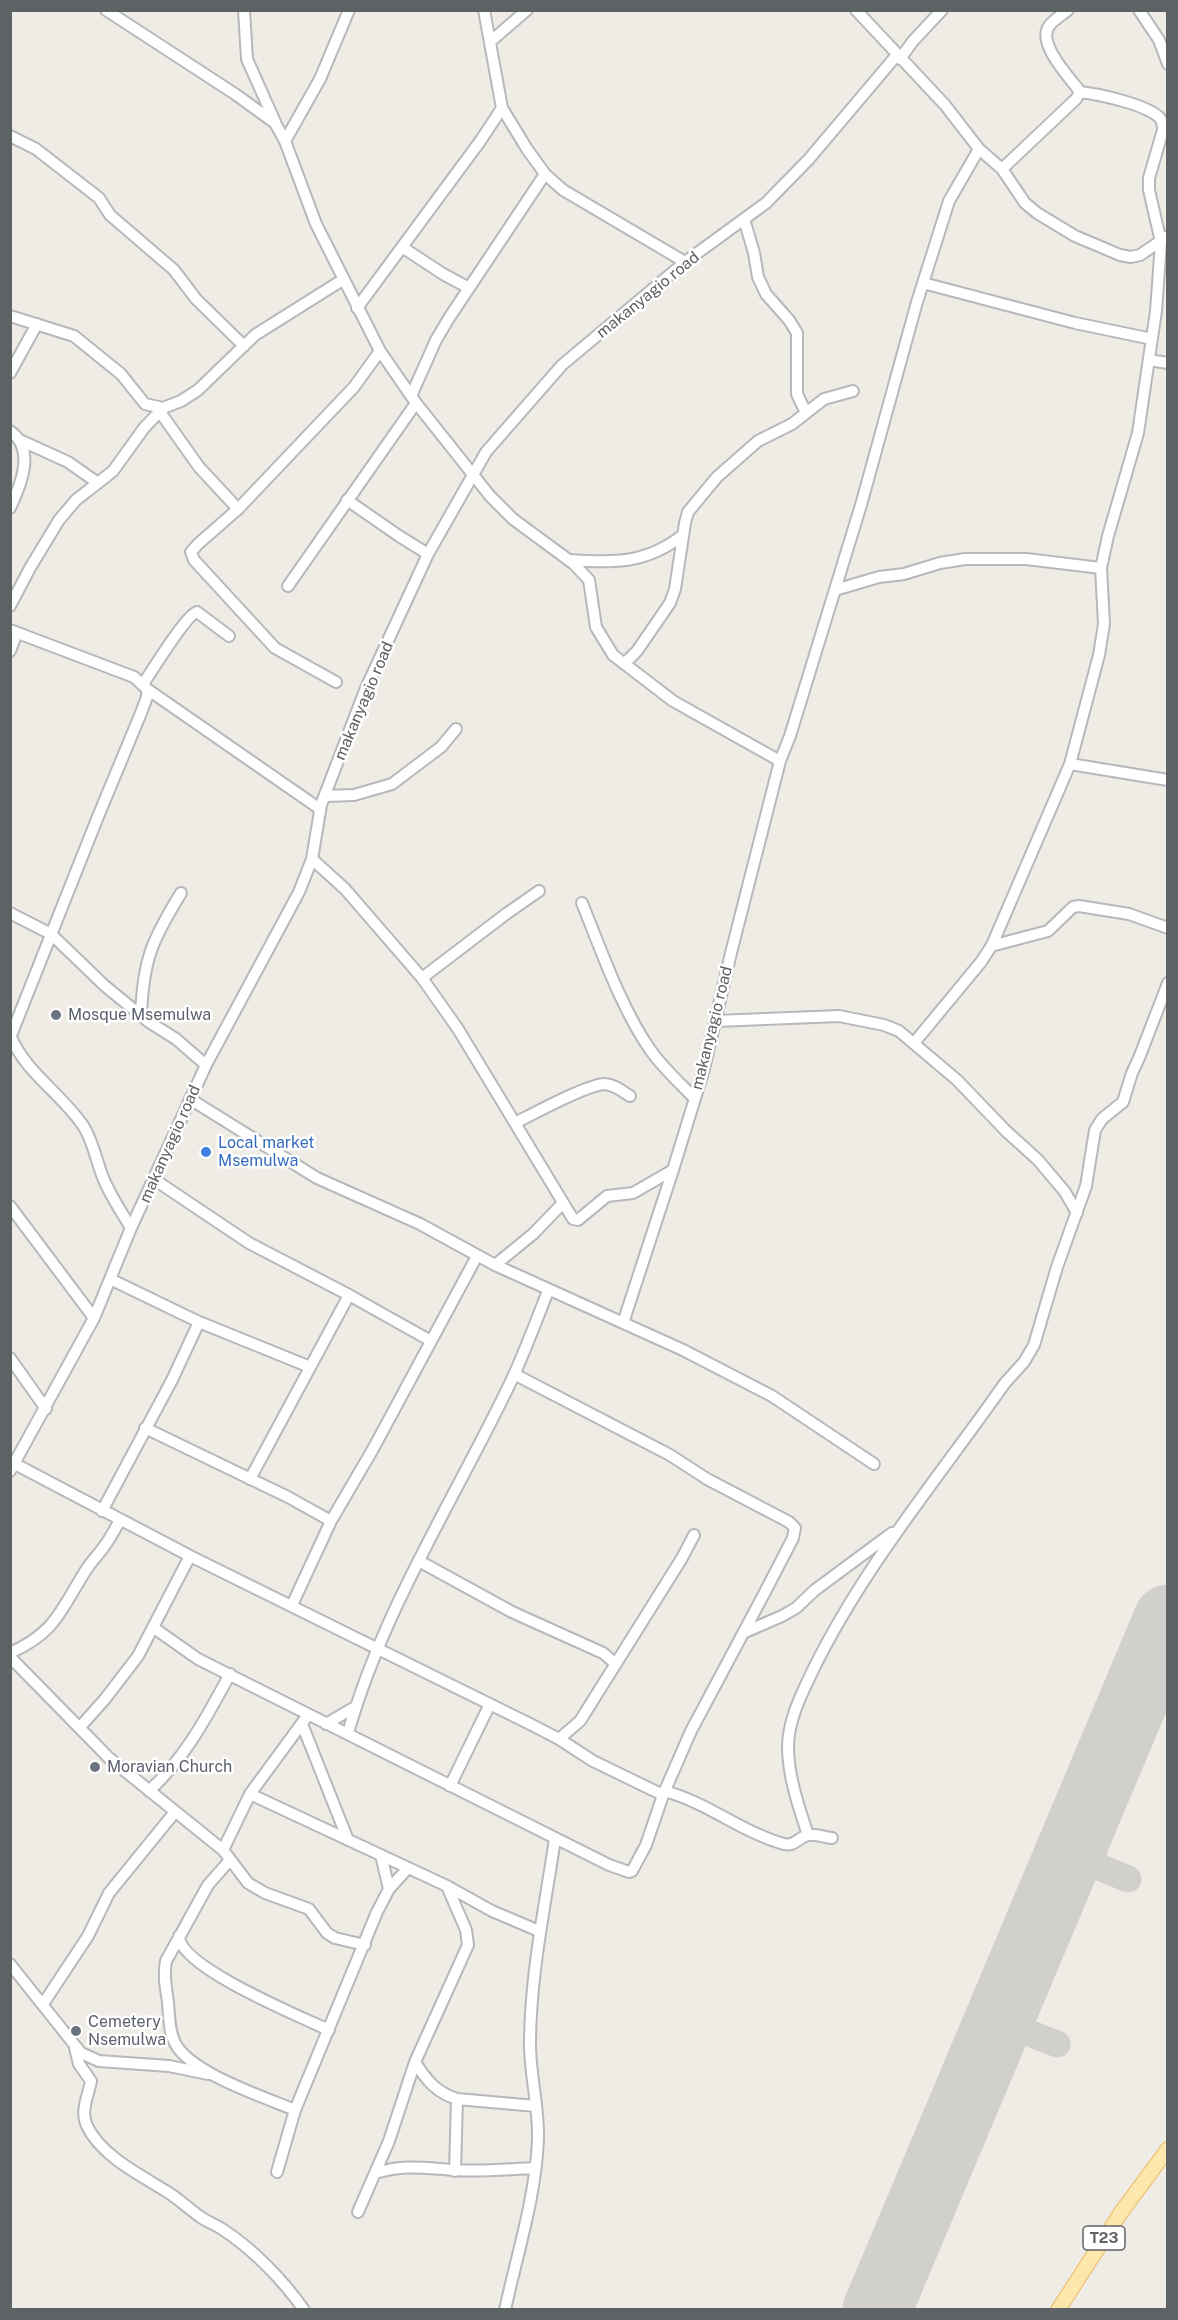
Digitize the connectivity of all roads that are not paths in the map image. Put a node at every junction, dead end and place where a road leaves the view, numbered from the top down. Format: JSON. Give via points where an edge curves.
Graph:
{"nodes":[{"id":1,"x":106,"y":10,"type":"edge"},
{"id":2,"x":244,"y":10,"type":"edge"},
{"id":3,"x":349,"y":10,"type":"edge"},
{"id":4,"x":484,"y":10,"type":"edge"},
{"id":5,"x":527,"y":10,"type":"edge"},
{"id":6,"x":856,"y":10,"type":"edge"},
{"id":7,"x":942,"y":10,"type":"edge"},
{"id":8,"x":1068,"y":10,"type":"edge"},
{"id":9,"x":1146,"y":13,"type":"edge"},
{"id":10,"x":491,"y":41,"type":"junction"},
{"id":11,"x":898,"y":58,"type":"junction"},
{"id":12,"x":1167,"y":64,"type":"edge"},
{"id":13,"x":1079,"y":92,"type":"junction"},
{"id":14,"x":502,"y":108,"type":"junction"},
{"id":15,"x":275,"y":123,"type":"junction"},
{"id":16,"x":10,"y":136,"type":"edge"},
{"id":17,"x":285,"y":141,"type":"junction"},
{"id":18,"x":979,"y":149,"type":"junction"},
{"id":19,"x":1002,"y":169,"type":"junction"},
{"id":20,"x":545,"y":174,"type":"junction"},
{"id":21,"x":744,"y":219,"type":"junction"},
{"id":22,"x":1164,"y":239,"type":"edge"},
{"id":23,"x":402,"y":247,"type":"junction"},
{"id":24,"x":685,"y":262,"type":"junction"},
{"id":25,"x":344,"y":279,"type":"junction"},
{"id":26,"x":923,"y":283,"type":"junction"},
{"id":27,"x":469,"y":288,"type":"junction"},
{"id":28,"x":357,"y":308,"type":"junction"},
{"id":29,"x":10,"y":316,"type":"edge"},
{"id":30,"x":37,"y":324,"type":"junction"},
{"id":31,"x":1152,"y":339,"type":"junction"},
{"id":32,"x":244,"y":346,"type":"junction"},
{"id":33,"x":380,"y":351,"type":"junction"},
{"id":34,"x":1149,"y":360,"type":"junction"},
{"id":35,"x":1167,"y":363,"type":"edge"},
{"id":36,"x":10,"y":373,"type":"edge"},
{"id":37,"x":853,"y":391,"type":"dead end"},
{"id":38,"x":413,"y":399,"type":"junction"},
{"id":39,"x":161,"y":410,"type":"junction"},
{"id":40,"x":806,"y":413,"type":"junction"},
{"id":41,"x":10,"y":431,"type":"edge"},
{"id":42,"x":22,"y":441,"type":"junction"},
{"id":43,"x":473,"y":475,"type":"junction"},
{"id":44,"x":98,"y":483,"type":"junction"},
{"id":45,"x":347,"y":500,"type":"junction"},
{"id":46,"x":10,"y":508,"type":"edge"},
{"id":47,"x":238,"y":509,"type":"junction"},
{"id":48,"x":683,"y":535,"type":"junction"},
{"id":49,"x":428,"y":554,"type":"junction"},
{"id":50,"x":569,"y":560,"type":"junction"},
{"id":51,"x":1101,"y":568,"type":"junction"},
{"id":52,"x":288,"y":586,"type":"dead end"},
{"id":53,"x":835,"y":590,"type":"junction"},
{"id":54,"x":10,"y":606,"type":"edge"},
{"id":55,"x":14,"y":631,"type":"edge"},
{"id":56,"x":229,"y":636,"type":"dead end"},
{"id":57,"x":10,"y":651,"type":"edge"},
{"id":58,"x":624,"y":664,"type":"junction"},
{"id":59,"x":336,"y":682,"type":"dead end"},
{"id":60,"x":145,"y":687,"type":"junction"},
{"id":61,"x":456,"y":729,"type":"dead end"},
{"id":62,"x":780,"y":761,"type":"junction"},
{"id":63,"x":1070,"y":764,"type":"junction"},
{"id":64,"x":1167,"y":780,"type":"edge"},
{"id":65,"x":325,"y":795,"type":"junction"},
{"id":66,"x":320,"y":809,"type":"junction"},
{"id":67,"x":312,"y":859,"type":"junction"},
{"id":68,"x":538,"y":891,"type":"dead end"},
{"id":69,"x":181,"y":893,"type":"dead end"},
{"id":70,"x":582,"y":903,"type":"dead end"},
{"id":71,"x":10,"y":913,"type":"edge"},
{"id":72,"x":1167,"y":928,"type":"edge"},
{"id":73,"x":51,"y":934,"type":"junction"},
{"id":74,"x":991,"y":946,"type":"junction"},
{"id":75,"x":422,"y":978,"type":"junction"},
{"id":76,"x":1167,"y":983,"type":"edge"},
{"id":77,"x":141,"y":1016,"type":"junction"},
{"id":78,"x":716,"y":1021,"type":"junction"},
{"id":79,"x":11,"y":1038,"type":"edge"},
{"id":80,"x":914,"y":1043,"type":"junction"},
{"id":81,"x":206,"y":1065,"type":"junction"},
{"id":82,"x":630,"y":1096,"type":"dead end"},
{"id":83,"x":190,"y":1099,"type":"junction"},
{"id":84,"x":695,"y":1099,"type":"junction"},
{"id":85,"x":515,"y":1123,"type":"junction"},
{"id":86,"x":674,"y":1170,"type":"junction"},
{"id":87,"x":155,"y":1180,"type":"junction"},
{"id":88,"x":562,"y":1204,"type":"junction"},
{"id":89,"x":10,"y":1206,"type":"edge"},
{"id":90,"x":1077,"y":1213,"type":"junction"},
{"id":91,"x":131,"y":1228,"type":"junction"},
{"id":92,"x":477,"y":1256,"type":"junction"},
{"id":93,"x":495,"y":1265,"type":"junction"},
{"id":94,"x":110,"y":1279,"type":"junction"},
{"id":95,"x":548,"y":1291,"type":"junction"},
{"id":96,"x":349,"y":1295,"type":"junction"},
{"id":97,"x":94,"y":1318,"type":"junction"},
{"id":98,"x":199,"y":1322,"type":"junction"},
{"id":99,"x":623,"y":1323,"type":"junction"},
{"id":100,"x":431,"y":1341,"type":"junction"},
{"id":101,"x":10,"y":1358,"type":"edge"},
{"id":102,"x":310,"y":1367,"type":"junction"},
{"id":103,"x":514,"y":1374,"type":"junction"},
{"id":104,"x":46,"y":1409,"type":"junction"},
{"id":105,"x":145,"y":1428,"type":"junction"},
{"id":106,"x":874,"y":1464,"type":"dead end"},
{"id":107,"x":13,"y":1467,"type":"edge"},
{"id":108,"x":250,"y":1479,"type":"junction"},
{"id":109,"x":102,"y":1511,"type":"junction"},
{"id":110,"x":120,"y":1520,"type":"junction"},
{"id":111,"x":331,"y":1521,"type":"junction"},
{"id":112,"x":899,"y":1527,"type":"junction"},
{"id":113,"x":694,"y":1535,"type":"dead end"},
{"id":114,"x":190,"y":1556,"type":"junction"},
{"id":115,"x":419,"y":1561,"type":"junction"},
{"id":116,"x":292,"y":1605,"type":"junction"},
{"id":117,"x":154,"y":1628,"type":"junction"},
{"id":118,"x":744,"y":1632,"type":"junction"},
{"id":119,"x":377,"y":1649,"type":"junction"},
{"id":120,"x":10,"y":1655,"type":"edge"},
{"id":121,"x":616,"y":1664,"type":"junction"},
{"id":122,"x":230,"y":1674,"type":"junction"},
{"id":123,"x":490,"y":1704,"type":"junction"},
{"id":124,"x":355,"y":1707,"type":"junction"},
{"id":125,"x":305,"y":1720,"type":"junction"},
{"id":126,"x":326,"y":1724,"type":"junction"},
{"id":127,"x":80,"y":1727,"type":"junction"},
{"id":128,"x":348,"y":1733,"type":"junction"},
{"id":129,"x":559,"y":1739,"type":"junction"},
{"id":130,"x":450,"y":1786,"type":"junction"},
{"id":131,"x":149,"y":1791,"type":"junction"},
{"id":132,"x":664,"y":1793,"type":"junction"},
{"id":133,"x":250,"y":1794,"type":"junction"},
{"id":134,"x":175,"y":1812,"type":"junction"},
{"id":135,"x":233,"y":1830,"type":"junction"},
{"id":136,"x":808,"y":1835,"type":"junction"},
{"id":137,"x":211,"y":1839,"type":"junction"},
{"id":138,"x":555,"y":1839,"type":"junction"},
{"id":139,"x":832,"y":1839,"type":"dead end"},
{"id":140,"x":348,"y":1840,"type":"junction"},
{"id":141,"x":223,"y":1850,"type":"junction"},
{"id":142,"x":381,"y":1855,"type":"junction"},
{"id":143,"x":230,"y":1860,"type":"junction"},
{"id":144,"x":408,"y":1868,"type":"junction"},
{"id":145,"x":447,"y":1886,"type":"junction"},
{"id":146,"x":389,"y":1889,"type":"junction"},
{"id":147,"x":539,"y":1931,"type":"junction"},
{"id":148,"x":179,"y":1936,"type":"junction"},
{"id":149,"x":365,"y":1945,"type":"junction"},
{"id":150,"x":10,"y":1964,"type":"edge"},
{"id":151,"x":43,"y":2004,"type":"junction"},
{"id":152,"x":329,"y":2030,"type":"junction"},
{"id":153,"x":75,"y":2048,"type":"junction"},
{"id":154,"x":415,"y":2062,"type":"junction"},
{"id":155,"x":212,"y":2075,"type":"junction"},
{"id":156,"x":457,"y":2099,"type":"junction"},
{"id":157,"x":536,"y":2106,"type":"junction"},
{"id":158,"x":295,"y":2110,"type":"junction"},
{"id":159,"x":1167,"y":2149,"type":"edge"},
{"id":160,"x":534,"y":2168,"type":"junction"},
{"id":161,"x":455,"y":2170,"type":"junction"},
{"id":162,"x":277,"y":2172,"type":"dead end"},
{"id":163,"x":375,"y":2173,"type":"junction"},
{"id":164,"x":358,"y":2212,"type":"dead end"},
{"id":165,"x":304,"y":2310,"type":"edge"},
{"id":166,"x":506,"y":2310,"type":"edge"},
{"id":167,"x":1058,"y":2310,"type":"edge"}],
"edges":[{"from":1,"to":15,"type":"street"},
{"from":2,"to":15,"type":"street","via":[[247,59]]},
{"from":3,"to":17,"type":"street","via":[[320,79]]},
{"from":4,"to":10,"type":"street"},
{"from":5,"to":10,"type":"street"},
{"from":6,"to":11,"type":"street"},
{"from":7,"to":11,"type":"street","name":"makanyagio road"},
{"from":8,"to":13,"type":"street","via":[[1050,24],[1045,35],[1053,55]]},
{"from":9,"to":12,"type":"street"},
{"from":10,"to":14,"type":"street"},
{"from":11,"to":18,"type":"street","via":[[945,105]]},
{"from":11,"to":21,"type":"street","name":"makanyagio road","via":[[809,159],[766,203]]},
{"from":13,"to":19,"type":"street"},
{"from":13,"to":22,"type":"street","via":[[1104,94],[1158,116],[1163,123],[1149,190]]},
{"from":14,"to":20,"type":"street"},
{"from":14,"to":23,"type":"street"},
{"from":15,"to":17,"type":"street"},
{"from":16,"to":32,"type":"street","via":[[36,149],[99,198],[110,215],[174,270],[196,299]]},
{"from":17,"to":25,"type":"street","via":[[315,224]]},
{"from":18,"to":19,"type":"street"},
{"from":18,"to":26,"type":"street","name":"makanyagio road","via":[[949,201]]},
{"from":19,"to":22,"type":"street","via":[[1031,208],[1075,236],[1131,257]]},
{"from":20,"to":24,"type":"street","via":[[563,190]]},
{"from":20,"to":27,"type":"street"},
{"from":21,"to":24,"type":"street","name":"makanyagio road"},
{"from":21,"to":40,"type":"street","via":[[758,277],[766,294],[797,333],[797,394]]},
{"from":22,"to":31,"type":"street"},
{"from":23,"to":27,"type":"street"},
{"from":23,"to":28,"type":"street"},
{"from":24,"to":43,"type":"street","name":"makanyagio road","via":[[562,366],[486,452]]},
{"from":25,"to":28,"type":"street"},
{"from":25,"to":32,"type":"street","via":[[269,324]]},
{"from":26,"to":31,"type":"street"},
{"from":26,"to":53,"type":"street","name":"makanyagio road"},
{"from":27,"to":38,"type":"street","via":[[436,340]]},
{"from":28,"to":33,"type":"street"},
{"from":29,"to":30,"type":"street"},
{"from":30,"to":36,"type":"street"},
{"from":30,"to":39,"type":"street","via":[[74,336],[121,374],[145,404]]},
{"from":31,"to":34,"type":"street"},
{"from":32,"to":39,"type":"street","via":[[198,390]]},
{"from":33,"to":38,"type":"street"},
{"from":33,"to":47,"type":"street","via":[[354,387]]},
{"from":34,"to":35,"type":"street"},
{"from":34,"to":51,"type":"street","via":[[1138,433]]},
{"from":37,"to":40,"type":"street","via":[[824,399]]},
{"from":38,"to":43,"type":"street"},
{"from":38,"to":45,"type":"street"},
{"from":39,"to":44,"type":"street","via":[[122,462]]},
{"from":39,"to":47,"type":"street","via":[[200,467]]},
{"from":40,"to":48,"type":"street","via":[[758,441],[717,477],[688,512]]},
{"from":41,"to":42,"type":"street"},
{"from":42,"to":44,"type":"street","via":[[68,462]]},
{"from":42,"to":46,"type":"street","via":[[22,476]]},
{"from":43,"to":49,"type":"street","name":"makanyagio road"},
{"from":43,"to":50,"type":"street","via":[[513,519]]},
{"from":44,"to":54,"type":"street","via":[[76,500],[60,520]]},
{"from":45,"to":49,"type":"street"},
{"from":45,"to":52,"type":"street"},
{"from":47,"to":59,"type":"street","via":[[194,548],[194,560],[275,648]]},
{"from":48,"to":50,"type":"street","via":[[653,555],[606,562]]},
{"from":48,"to":58,"type":"street","via":[[670,603]]},
{"from":49,"to":65,"type":"street","name":"makanyagio road","via":[[366,688]]},
{"from":50,"to":58,"type":"street","via":[[589,580],[596,627],[608,649]]},
{"from":51,"to":53,"type":"street","via":[[1026,559],[965,559]]},
{"from":51,"to":63,"type":"street","via":[[1104,624]]},
{"from":53,"to":62,"type":"street","name":"makanyagio road"},
{"from":55,"to":57,"type":"street"},
{"from":55,"to":60,"type":"street","via":[[134,677]]},
{"from":56,"to":60,"type":"street","via":[[206,616],[193,613]]},
{"from":58,"to":62,"type":"street","via":[[673,701]]},
{"from":60,"to":66,"type":"street"},
{"from":60,"to":73,"type":"street","via":[[147,697],[141,714]]},
{"from":61,"to":65,"type":"street","via":[[441,747],[392,783],[354,795]]},
{"from":62,"to":78,"type":"street","name":"makanyagio road"},
{"from":63,"to":64,"type":"street"},
{"from":63,"to":74,"type":"street"},
{"from":65,"to":66,"type":"street","name":"makanyagio road"},
{"from":66,"to":67,"type":"street","name":"makanyagio road"},
{"from":67,"to":75,"type":"street","via":[[345,889]]},
{"from":67,"to":81,"type":"street","name":"makanyagio road","via":[[299,892]]},
{"from":68,"to":75,"type":"street"},
{"from":69,"to":77,"type":"street","via":[[150,949]]},
{"from":70,"to":84,"type":"street","via":[[618,991],[649,1049]]},
{"from":71,"to":73,"type":"street"},
{"from":72,"to":74,"type":"street","via":[[1129,914],[1079,906],[1048,931]]},
{"from":73,"to":77,"type":"street"},
{"from":73,"to":79,"type":"street"},
{"from":74,"to":80,"type":"street"},
{"from":75,"to":85,"type":"street"},
{"from":76,"to":90,"type":"street","via":[[1123,1102],[1095,1130],[1086,1186]]},
{"from":77,"to":81,"type":"street"},
{"from":78,"to":80,"type":"street","via":[[839,1016],[884,1025]]},
{"from":78,"to":84,"type":"street","name":"makanyagio road"},
{"from":79,"to":91,"type":"street","via":[[23,1060],[84,1128],[110,1195]]},
{"from":80,"to":90,"type":"street","via":[[1038,1160]]},
{"from":81,"to":83,"type":"street","name":"makanyagio road"},
{"from":82,"to":85,"type":"street","via":[[602,1084]]},
{"from":83,"to":87,"type":"street","name":"makanyagio road"},
{"from":83,"to":92,"type":"street","via":[[317,1178],[420,1224]]},
{"from":84,"to":86,"type":"street","name":"makanyagio road"},
{"from":85,"to":88,"type":"street"},
{"from":86,"to":88,"type":"street","via":[[633,1193],[608,1196],[578,1220]]},
{"from":86,"to":99,"type":"street","name":"makanyagio road"},
{"from":87,"to":91,"type":"street","name":"makanyagio road"},
{"from":87,"to":96,"type":"street","via":[[249,1243]]},
{"from":88,"to":93,"type":"street"},
{"from":89,"to":97,"type":"street"},
{"from":90,"to":112,"type":"street","via":[[1034,1345]]},
{"from":91,"to":94,"type":"street","name":"makanyagio road"},
{"from":92,"to":93,"type":"street"},
{"from":92,"to":100,"type":"street"},
{"from":93,"to":95,"type":"street"},
{"from":94,"to":97,"type":"street","name":"makanyagio road"},
{"from":94,"to":98,"type":"street"},
{"from":95,"to":99,"type":"street"},
{"from":95,"to":103,"type":"street"},
{"from":96,"to":100,"type":"street"},
{"from":96,"to":102,"type":"street"},
{"from":97,"to":104,"type":"street","name":"makanyagio road"},
{"from":98,"to":102,"type":"street"},
{"from":98,"to":105,"type":"street"},
{"from":99,"to":106,"type":"street","via":[[772,1396]]},
{"from":100,"to":111,"type":"street"},
{"from":101,"to":104,"type":"street"},
{"from":102,"to":108,"type":"street"},
{"from":103,"to":115,"type":"street"},
{"from":103,"to":118,"type":"street","via":[[670,1455],[795,1528]]},
{"from":104,"to":107,"type":"street","name":"makanyagio road"},
{"from":105,"to":108,"type":"street"},
{"from":105,"to":109,"type":"street"},
{"from":107,"to":109,"type":"street"},
{"from":108,"to":111,"type":"street"},
{"from":109,"to":110,"type":"street"},
{"from":110,"to":114,"type":"street"},
{"from":110,"to":120,"type":"street","via":[[63,1612],[45,1631]]},
{"from":111,"to":116,"type":"street"},
{"from":112,"to":118,"type":"street","via":[[796,1608]]},
{"from":112,"to":136,"type":"street","via":[[830,1635],[793,1719],[788,1746],[791,1771]]},
{"from":113,"to":121,"type":"street"},
{"from":114,"to":116,"type":"street"},
{"from":114,"to":117,"type":"street"},
{"from":115,"to":119,"type":"street"},
{"from":115,"to":121,"type":"street","via":[[512,1612],[603,1653]]},
{"from":116,"to":119,"type":"street"},
{"from":117,"to":122,"type":"street","via":[[198,1659]]},
{"from":117,"to":127,"type":"street","via":[[123,1677]]},
{"from":118,"to":132,"type":"street","via":[[695,1723]]},
{"from":119,"to":123,"type":"street"},
{"from":119,"to":124,"type":"street"},
{"from":120,"to":127,"type":"street"},
{"from":121,"to":129,"type":"street","via":[[580,1721]]},
{"from":122,"to":125,"type":"street"},
{"from":122,"to":131,"type":"street","via":[[194,1740]]},
{"from":123,"to":129,"type":"street"},
{"from":123,"to":130,"type":"street"},
{"from":124,"to":126,"type":"street"},
{"from":124,"to":128,"type":"street"},
{"from":125,"to":126,"type":"street"},
{"from":125,"to":133,"type":"street"},
{"from":125,"to":140,"type":"street"},
{"from":126,"to":128,"type":"street"},
{"from":127,"to":131,"type":"street"},
{"from":128,"to":130,"type":"street"},
{"from":129,"to":132,"type":"street","via":[[593,1761]]},
{"from":130,"to":138,"type":"street"},
{"from":131,"to":134,"type":"street"},
{"from":132,"to":136,"type":"street","via":[[694,1800],[760,1836],[785,1845]]},
{"from":132,"to":138,"type":"street","via":[[646,1845],[629,1872]]},
{"from":133,"to":135,"type":"street"},
{"from":133,"to":140,"type":"street"},
{"from":134,"to":137,"type":"street"},
{"from":134,"to":151,"type":"street","via":[[109,1893],[88,1936]]},
{"from":135,"to":137,"type":"street"},
{"from":135,"to":141,"type":"street"},
{"from":136,"to":139,"type":"street"},
{"from":137,"to":141,"type":"street"},
{"from":138,"to":147,"type":"street"},
{"from":140,"to":142,"type":"street"},
{"from":141,"to":143,"type":"street"},
{"from":142,"to":144,"type":"street"},
{"from":142,"to":146,"type":"street"},
{"from":143,"to":148,"type":"street","via":[[208,1885]]},
{"from":143,"to":149,"type":"street","via":[[255,1888],[309,1909],[331,1936]]},
{"from":144,"to":145,"type":"street"},
{"from":144,"to":146,"type":"street"},
{"from":145,"to":147,"type":"street"},
{"from":145,"to":154,"type":"street","via":[[466,1930],[468,1945]]},
{"from":146,"to":149,"type":"street"},
{"from":147,"to":157,"type":"street","via":[[529,2041]]},
{"from":148,"to":152,"type":"street","via":[[182,1946],[213,1973]]},
{"from":148,"to":155,"type":"street","via":[[165,1966],[171,2030],[179,2050]]},
{"from":149,"to":152,"type":"street"},
{"from":150,"to":151,"type":"street"},
{"from":151,"to":153,"type":"street"},
{"from":152,"to":158,"type":"street"},
{"from":153,"to":155,"type":"street","via":[[99,2061],[169,2066]]},
{"from":153,"to":165,"type":"street","via":[[79,2064],[91,2081],[84,2118],[94,2138],[131,2169],[222,2229],[266,2267]]},
{"from":154,"to":156,"type":"street","via":[[434,2087]]},
{"from":154,"to":163,"type":"street"},
{"from":155,"to":158,"type":"street"},
{"from":156,"to":157,"type":"street"},
{"from":156,"to":161,"type":"street"},
{"from":157,"to":160,"type":"street","via":[[538,2138]]},
{"from":158,"to":162,"type":"street"},
{"from":159,"to":167,"type":"main road","number":"T23"},
{"from":160,"to":161,"type":"street"},
{"from":160,"to":166,"type":"street"},
{"from":161,"to":163,"type":"street","via":[[411,2166]]},
{"from":163,"to":164,"type":"street"}]}
